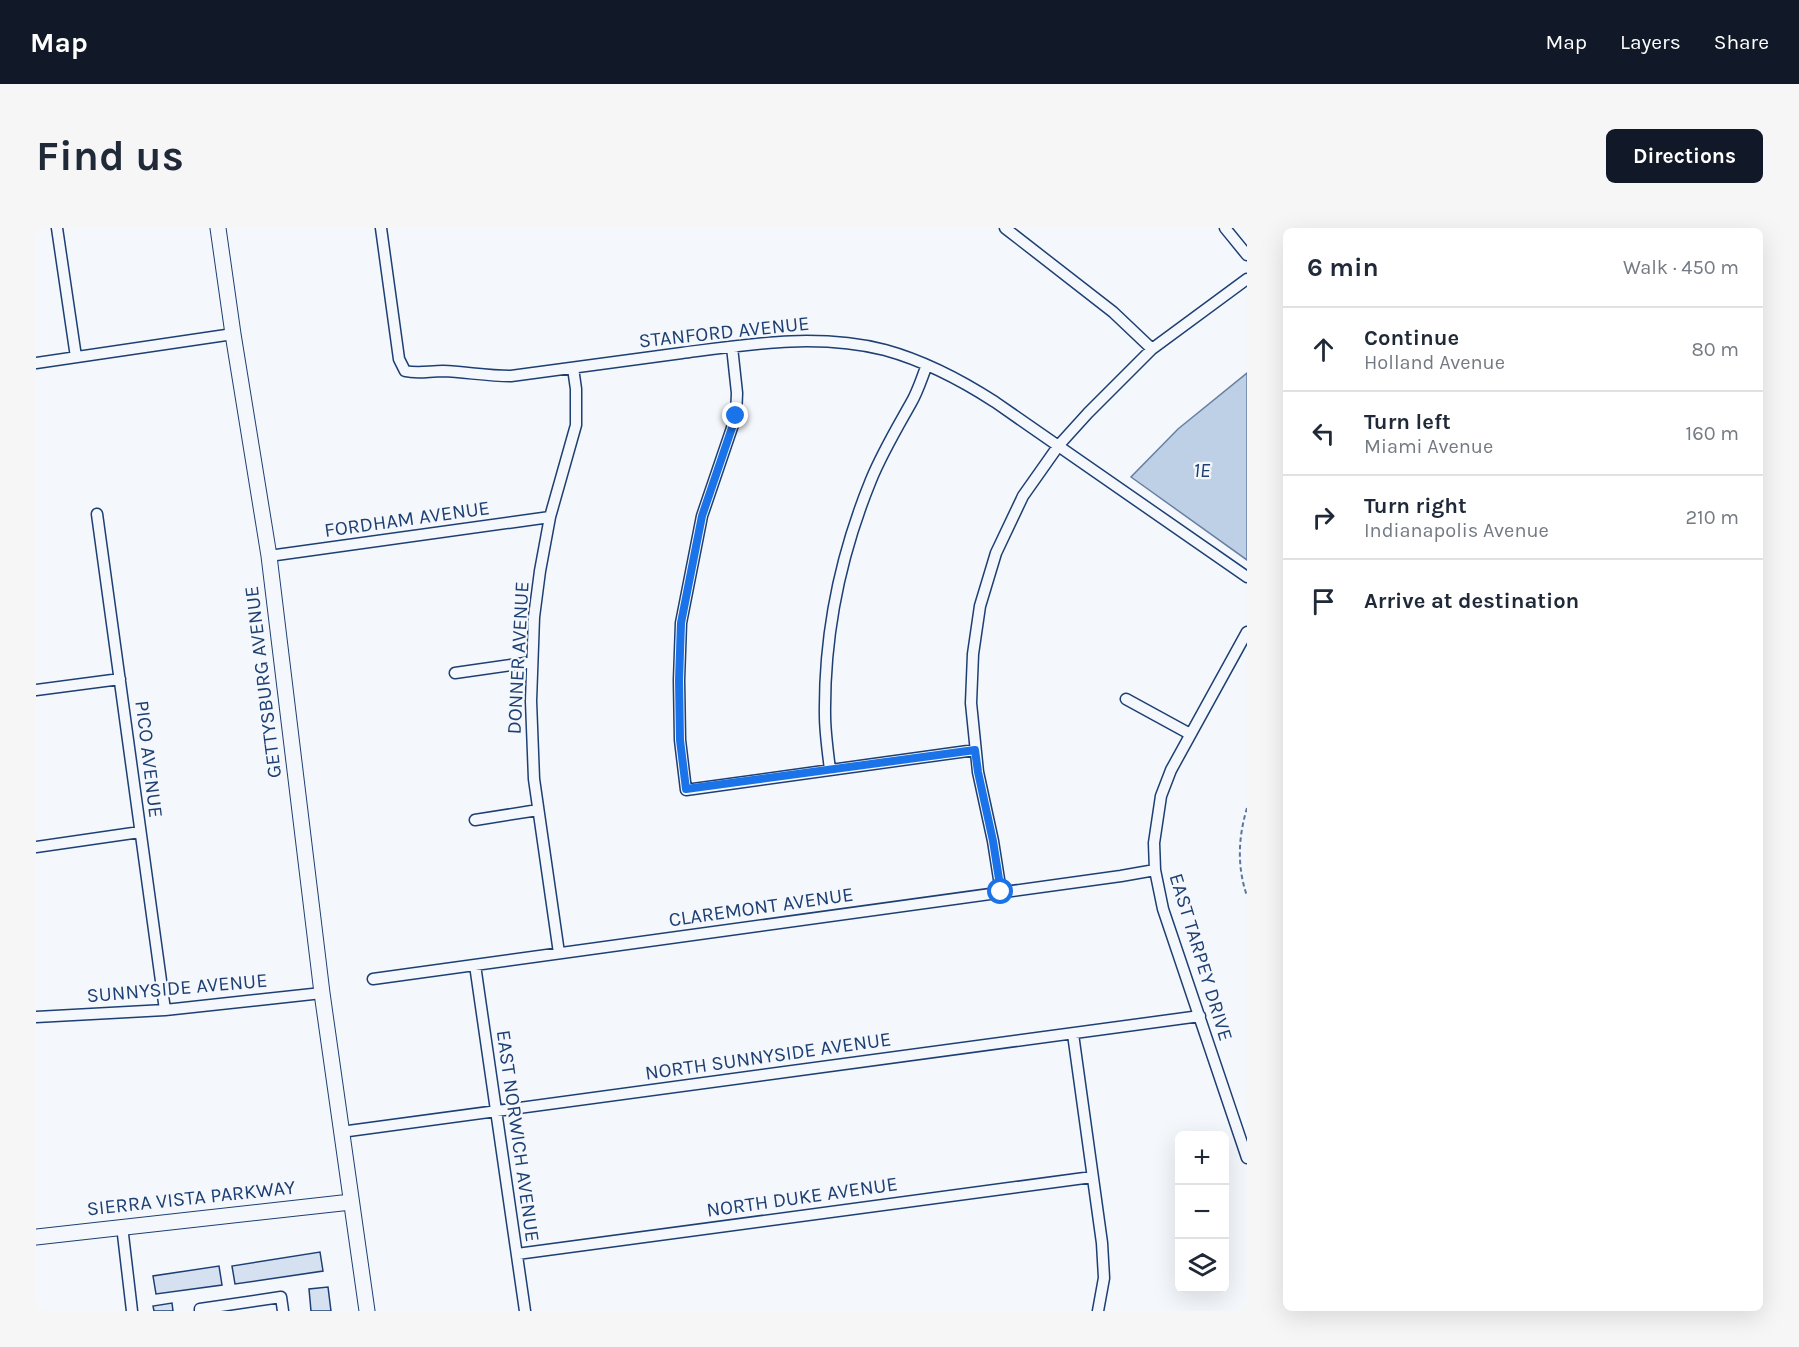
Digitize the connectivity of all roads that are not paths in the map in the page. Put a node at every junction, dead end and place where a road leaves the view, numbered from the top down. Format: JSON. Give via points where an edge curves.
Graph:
{"nodes":[{"id":1,"x":57,"y":228,"type":"edge"},
{"id":2,"x":218,"y":228,"type":"edge"},
{"id":3,"x":381,"y":228,"type":"edge"},
{"id":4,"x":1005,"y":228,"type":"edge"},
{"id":5,"x":1225,"y":228,"type":"edge"},
{"id":6,"x":1247,"y":255,"type":"edge"},
{"id":7,"x":1247,"y":279,"type":"edge"},
{"id":8,"x":233,"y":334,"type":"junction"},
{"id":9,"x":732,"y":347,"type":"junction"},
{"id":10,"x":1152,"y":349,"type":"junction"},
{"id":11,"x":76,"y":357,"type":"junction"},
{"id":12,"x":36,"y":363,"type":"edge"},
{"id":13,"x":927,"y":365,"type":"junction"},
{"id":14,"x":573,"y":368,"type":"junction"},
{"id":15,"x":1059,"y":445,"type":"junction"},
{"id":16,"x":97,"y":514,"type":"dead end"},
{"id":17,"x":550,"y":517,"type":"junction"},
{"id":18,"x":269,"y":556,"type":"junction"},
{"id":19,"x":1247,"y":578,"type":"edge"},
{"id":20,"x":1247,"y":632,"type":"edge"},
{"id":21,"x":532,"y":662,"type":"junction"},
{"id":22,"x":455,"y":673,"type":"dead end"},
{"id":23,"x":120,"y":679,"type":"junction"},
{"id":24,"x":36,"y":690,"type":"edge"},
{"id":25,"x":1126,"y":699,"type":"dead end"},
{"id":26,"x":1190,"y":734,"type":"junction"},
{"id":27,"x":975,"y":750,"type":"junction"},
{"id":28,"x":830,"y":770,"type":"junction"},
{"id":29,"x":538,"y":810,"type":"junction"},
{"id":30,"x":475,"y":820,"type":"dead end"},
{"id":31,"x":140,"y":832,"type":"junction"},
{"id":32,"x":36,"y":847,"type":"edge"},
{"id":33,"x":1155,"y":870,"type":"junction"},
{"id":34,"x":1001,"y":892,"type":"junction"},
{"id":35,"x":559,"y":953,"type":"junction"},
{"id":36,"x":475,"y":965,"type":"junction"},
{"id":37,"x":373,"y":979,"type":"dead end"},
{"id":38,"x":322,"y":993,"type":"junction"},
{"id":39,"x":165,"y":1010,"type":"junction"},
{"id":40,"x":1200,"y":1016,"type":"junction"},
{"id":41,"x":36,"y":1017,"type":"edge"},
{"id":42,"x":1073,"y":1034,"type":"junction"},
{"id":43,"x":497,"y":1110,"type":"junction"},
{"id":44,"x":341,"y":1132,"type":"junction"},
{"id":45,"x":1247,"y":1158,"type":"edge"},
{"id":46,"x":1092,"y":1177,"type":"junction"},
{"id":47,"x":351,"y":1202,"type":"junction"},
{"id":48,"x":122,"y":1226,"type":"junction"},
{"id":49,"x":36,"y":1237,"type":"edge"},
{"id":50,"x":517,"y":1254,"type":"junction"},
{"id":51,"x":241,"y":1307,"type":"edge"},
{"id":52,"x":132,"y":1311,"type":"edge"},
{"id":53,"x":200,"y":1311,"type":"edge"},
{"id":54,"x":283,"y":1311,"type":"edge"},
{"id":55,"x":367,"y":1311,"type":"edge"},
{"id":56,"x":525,"y":1311,"type":"edge"},
{"id":57,"x":1098,"y":1311,"type":"edge"}],
"edges":[{"from":1,"to":11,"type":"street"},
{"from":2,"to":8,"type":"street","name":"GETTYSBURG AVENUE"},
{"from":3,"to":14,"type":"street","name":"STANFORD AVENUE","via":[[399,360],[405,371],[511,376]]},
{"from":4,"to":10,"type":"street","via":[[1113,312]]},
{"from":5,"to":6,"type":"street"},
{"from":7,"to":10,"type":"street"},
{"from":8,"to":11,"type":"street"},
{"from":8,"to":18,"type":"street","name":"GETTYSBURG AVENUE"},
{"from":9,"to":13,"type":"street","name":"STANFORD AVENUE","via":[[791,340],[834,342],[886,351]]},
{"from":9,"to":14,"type":"street","name":"STANFORD AVENUE"},
{"from":9,"to":28,"type":"street","via":[[736,416],[702,516],[681,623],[680,740],[686,789]]},
{"from":10,"to":15,"type":"street"},
{"from":11,"to":12,"type":"street"},
{"from":13,"to":15,"type":"street","name":"STANFORD AVENUE","via":[[961,380]]},
{"from":13,"to":28,"type":"street","via":[[872,478],[842,566],[826,658],[825,717]]},
{"from":14,"to":17,"type":"street","name":"DONNER AVENUE","via":[[576,425]]},
{"from":15,"to":19,"type":"street","name":"STANFORD AVENUE"},
{"from":15,"to":27,"type":"street","via":[[1023,496],[996,553],[980,606],[971,703]]},
{"from":16,"to":23,"type":"street","name":"PICO AVENUE"},
{"from":17,"to":18,"type":"street","name":"FORDHAM AVENUE"},
{"from":17,"to":21,"type":"street","name":"DONNER AVENUE","via":[[540,571]]},
{"from":18,"to":38,"type":"street","name":"GETTYSBURG AVENUE"},
{"from":20,"to":26,"type":"street","name":"EAST TARPEY DRIVE"},
{"from":21,"to":22,"type":"street"},
{"from":21,"to":29,"type":"street","name":"DONNER AVENUE","via":[[531,738]]},
{"from":23,"to":24,"type":"street"},
{"from":23,"to":31,"type":"street","name":"PICO AVENUE"},
{"from":25,"to":26,"type":"street"},
{"from":26,"to":33,"type":"street","name":"EAST TARPEY DRIVE","via":[[1161,796],[1154,843]]},
{"from":27,"to":28,"type":"street"},
{"from":27,"to":34,"type":"street"},
{"from":29,"to":30,"type":"street"},
{"from":29,"to":35,"type":"street","name":"DONNER AVENUE"},
{"from":31,"to":32,"type":"street"},
{"from":31,"to":39,"type":"street","name":"PICO AVENUE"},
{"from":33,"to":34,"type":"street","name":"CLAREMONT AVENUE"},
{"from":33,"to":40,"type":"street","name":"EAST TARPEY DRIVE","via":[[1163,909]]},
{"from":34,"to":35,"type":"street","name":"CLAREMONT AVENUE"},
{"from":35,"to":36,"type":"street","name":"CLAREMONT AVENUE"},
{"from":36,"to":37,"type":"street","name":"CLAREMONT AVENUE"},
{"from":36,"to":43,"type":"street","name":"EAST NORWICH AVENUE"},
{"from":38,"to":39,"type":"street","name":"SUNNYSIDE AVENUE"},
{"from":38,"to":44,"type":"street","name":"GETTYSBURG AVENUE"},
{"from":39,"to":41,"type":"street","name":"SUNNYSIDE AVENUE"},
{"from":40,"to":42,"type":"street","name":"NORTH SUNNYSIDE AVENUE"},
{"from":40,"to":45,"type":"street","name":"EAST TARPEY DRIVE"},
{"from":42,"to":43,"type":"street","name":"NORTH SUNNYSIDE AVENUE"},
{"from":42,"to":46,"type":"street"},
{"from":43,"to":44,"type":"street","name":"NORTH SUNNYSIDE AVENUE"},
{"from":43,"to":50,"type":"street","name":"EAST NORWICH AVENUE"},
{"from":44,"to":47,"type":"street","name":"GETTYSBURG AVENUE"},
{"from":46,"to":50,"type":"street","name":"NORTH DUKE AVENUE"},
{"from":46,"to":57,"type":"street","via":[[1104,1278]]},
{"from":47,"to":48,"type":"street","name":"SIERRA VISTA PARKWAY"},
{"from":47,"to":55,"type":"street","name":"GETTYSBURG AVENUE"},
{"from":48,"to":49,"type":"street","name":"SIERRA VISTA PARKWAY"},
{"from":48,"to":52,"type":"street"},
{"from":50,"to":56,"type":"street","name":"EAST NORWICH AVENUE"},
{"from":51,"to":53,"type":"street"},
{"from":51,"to":54,"type":"street","via":[[281,1297]]}]}
